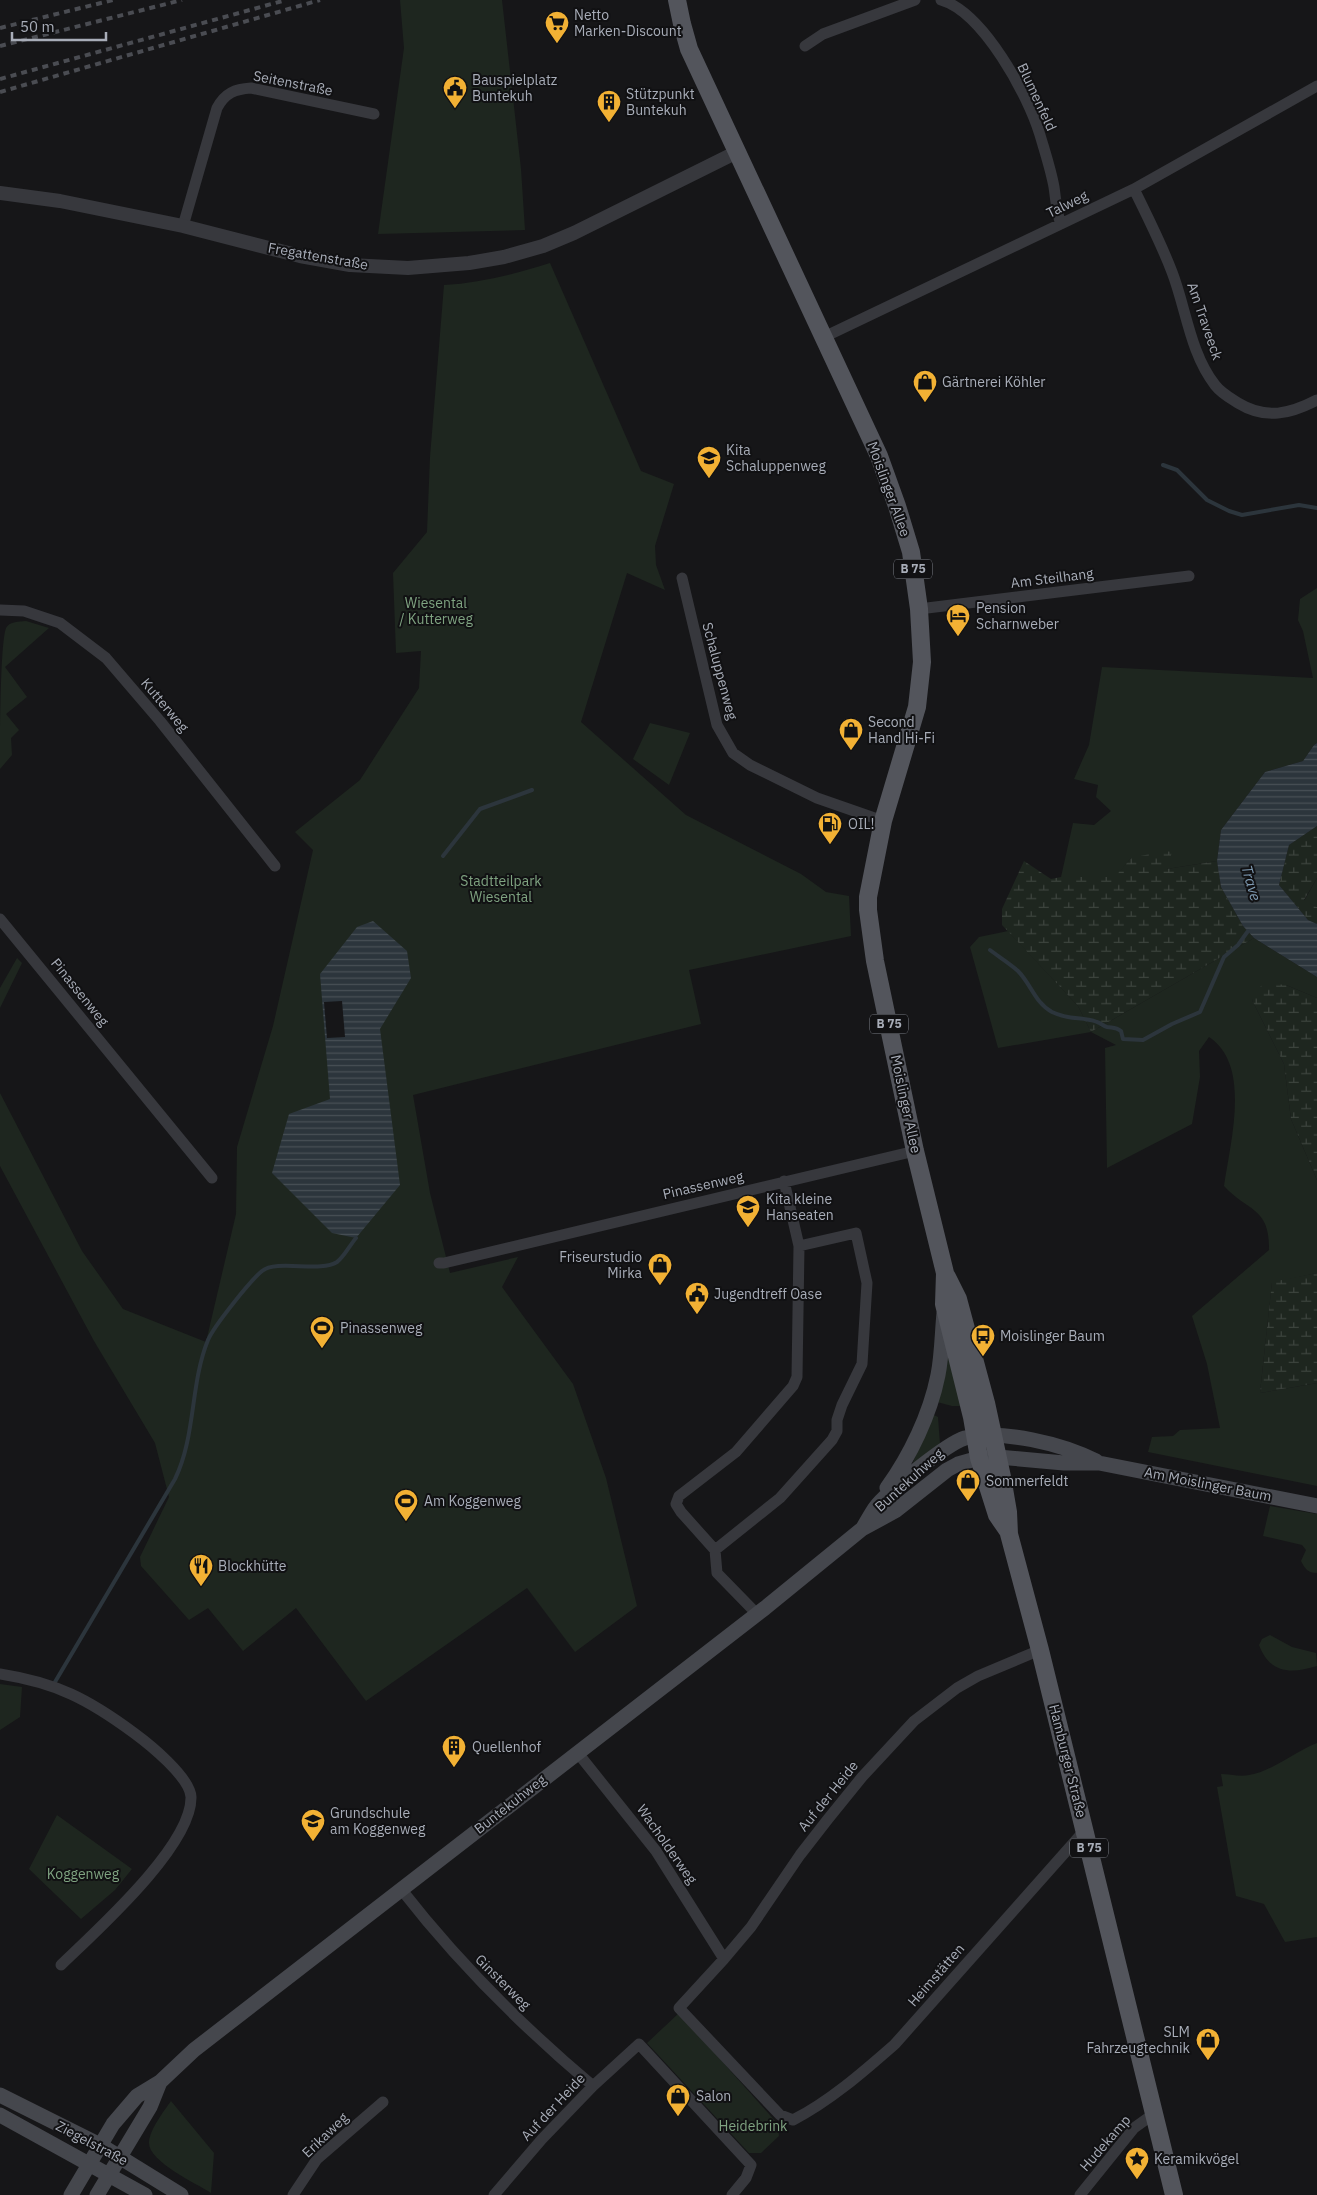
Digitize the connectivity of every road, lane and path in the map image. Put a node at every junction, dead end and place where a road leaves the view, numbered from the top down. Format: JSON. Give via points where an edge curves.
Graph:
{"nodes":[{"id":1,"x":677,"y":0,"type":"edge"},
{"id":2,"x":914,"y":0,"type":"edge"},
{"id":3,"x":949,"y":1,"type":"edge"},
{"id":4,"x":805,"y":46,"type":"dead end"},
{"id":5,"x":1317,"y":86,"type":"edge"},
{"id":6,"x":374,"y":114,"type":"dead end"},
{"id":7,"x":737,"y":152,"type":"junction"},
{"id":8,"x":1134,"y":189,"type":"junction"},
{"id":9,"x":0,"y":193,"type":"edge"},
{"id":10,"x":1061,"y":224,"type":"junction"},
{"id":11,"x":183,"y":226,"type":"junction"},
{"id":12,"x":824,"y":337,"type":"junction"},
{"id":13,"x":1317,"y":400,"type":"edge"},
{"id":14,"x":1189,"y":576,"type":"dead end"},
{"id":15,"x":682,"y":578,"type":"dead end"},
{"id":16,"x":0,"y":610,"type":"edge"},
{"id":17,"x":919,"y":610,"type":"junction"},
{"id":18,"x":883,"y":822,"type":"junction"},
{"id":19,"x":275,"y":866,"type":"dead end"},
{"id":20,"x":0,"y":919,"type":"edge"},
{"id":21,"x":916,"y":1150,"type":"junction"},
{"id":22,"x":212,"y":1178,"type":"dead end"},
{"id":23,"x":784,"y":1181,"type":"junction"},
{"id":24,"x":799,"y":1246,"type":"junction"},
{"id":25,"x":439,"y":1263,"type":"dead end"},
{"id":26,"x":944,"y":1273,"type":"junction"},
{"id":27,"x":944,"y":1304,"type":"junction"},
{"id":28,"x":988,"y":1414,"type":"joint"},
{"id":29,"x":984,"y":1436,"type":"junction"},
{"id":30,"x":998,"y":1457,"type":"junction"},
{"id":31,"x":979,"y":1458,"type":"junction"},
{"id":32,"x":1099,"y":1463,"type":"junction"},
{"id":33,"x":1317,"y":1506,"type":"edge"},
{"id":34,"x":876,"y":1507,"type":"junction"},
{"id":35,"x":862,"y":1529,"type":"junction"},
{"id":36,"x":1008,"y":1531,"type":"junction"},
{"id":37,"x":715,"y":1550,"type":"junction"},
{"id":38,"x":757,"y":1614,"type":"junction"},
{"id":39,"x":1040,"y":1650,"type":"junction"},
{"id":40,"x":0,"y":1674,"type":"edge"},
{"id":41,"x":577,"y":1752,"type":"junction"},
{"id":42,"x":1084,"y":1830,"type":"junction"},
{"id":43,"x":401,"y":1889,"type":"junction"},
{"id":44,"x":724,"y":1959,"type":"junction"},
{"id":45,"x":61,"y":1966,"type":"dead end"},
{"id":46,"x":679,"y":2008,"type":"joint"},
{"id":47,"x":160,"y":2082,"type":"junction"},
{"id":48,"x":593,"y":2086,"type":"junction"},
{"id":49,"x":0,"y":2095,"type":"edge"},
{"id":50,"x":383,"y":2102,"type":"dead end"},
{"id":51,"x":1155,"y":2113,"type":"junction"},
{"id":52,"x":0,"y":2115,"type":"edge"},
{"id":53,"x":100,"y":2145,"type":"junction"},
{"id":54,"x":121,"y":2158,"type":"junction"},
{"id":55,"x":89,"y":2164,"type":"junction"},
{"id":56,"x":110,"y":2174,"type":"junction"},
{"id":57,"x":72,"y":2195,"type":"edge"},
{"id":58,"x":97,"y":2195,"type":"edge"},
{"id":59,"x":145,"y":2195,"type":"edge"},
{"id":60,"x":181,"y":2195,"type":"edge"},
{"id":61,"x":293,"y":2195,"type":"edge"},
{"id":62,"x":494,"y":2195,"type":"edge"},
{"id":63,"x":732,"y":2195,"type":"edge"},
{"id":64,"x":1080,"y":2195,"type":"edge"},
{"id":65,"x":1174,"y":2195,"type":"edge"}],
"edges":[{"from":1,"to":7,"type":"main road","name":"Moislinger Allee","number":"B 75","via":[[687,44]]},
{"from":2,"to":4,"type":"street","via":[[823,34]]},
{"from":3,"to":10,"type":"street","name":"Blumenfeld","via":[[982,31],[1020,90],[1040,133]]},
{"from":5,"to":8,"type":"street","name":"Talweg"},
{"from":6,"to":11,"type":"street","name":"Seitenstraße","via":[[251,88],[228,93],[217,108]]},
{"from":7,"to":11,"type":"street","name":"Fregattenstraße","via":[[543,246],[469,263],[408,268],[350,265],[300,256]]},
{"from":7,"to":12,"type":"main road","name":"Moislinger Allee","number":"B 75"},
{"from":8,"to":10,"type":"street","name":"Talweg"},
{"from":8,"to":13,"type":"street","name":"Am Traveeck","via":[[1172,272],[1207,374],[1216,386],[1249,410],[1270,414],[1288,413]]},
{"from":9,"to":11,"type":"street","name":"Fregattenstraße","via":[[60,201]]},
{"from":10,"to":12,"type":"street","name":"Talweg"},
{"from":12,"to":17,"type":"main road","name":"Moislinger Allee","number":"B 75","via":[[879,456],[897,506],[911,552]]},
{"from":14,"to":17,"type":"street","name":"Am Steilhang"},
{"from":15,"to":18,"type":"street","name":"Schaluppenweg","via":[[717,725],[734,753],[750,765],[817,798]]},
{"from":16,"to":19,"type":"street","name":"Kutterweg","via":[[24,612],[60,623],[106,658]]},
{"from":17,"to":18,"type":"main road","name":"Moislinger Allee","number":"B 75","via":[[922,662],[917,708]]},
{"from":18,"to":21,"type":"main road","name":"Moislinger Allee","number":"B 75","via":[[868,910],[875,961]]},
{"from":20,"to":22,"type":"street","name":"Pinassenweg"},
{"from":21,"to":23,"type":"street","name":"Pinassenweg"},
{"from":21,"to":26,"type":"main road","name":"Moislinger Allee","number":"B 75"},
{"from":23,"to":24,"type":"street"},
{"from":23,"to":25,"type":"street","name":"Pinassenweg"},
{"from":24,"to":37,"type":"street","via":[[797,1377],[736,1452],[679,1496],[676,1504]]},
{"from":24,"to":37,"type":"street","via":[[856,1233],[867,1283],[862,1364],[842,1405],[832,1440],[780,1498]]},
{"from":26,"to":27,"type":"main road","name":"Moislinger Allee","number":"B 75"},
{"from":26,"to":28,"type":"main road","name":"Moislinger Allee","number":"B 75","via":[[958,1299]]},
{"from":27,"to":29,"type":"main road","name":"Moislinger Allee","number":"B 75"},
{"from":27,"to":34,"type":"main road","via":[[938,1375],[928,1408],[901,1469]]},
{"from":28,"to":29,"type":"main road","name":"Hamburger Straße","number":"B 75"},
{"from":29,"to":30,"type":"main road","name":"Hamburger Straße","number":"B 75"},
{"from":29,"to":31,"type":"main road","name":"Moislinger Allee","number":"B 75"},
{"from":29,"to":32,"type":"main road","name":"Am Moislinger Baum","via":[[1019,1438],[1055,1446],[1081,1453]]},
{"from":29,"to":34,"type":"main road","name":"Buntekuhweg","via":[[951,1444]]},
{"from":30,"to":31,"type":"main road","name":"Am Moislinger Baum"},
{"from":30,"to":32,"type":"main road","name":"Am Moislinger Baum"},
{"from":30,"to":36,"type":"main road","name":"Hamburger Straße","number":"B 75","via":[[1008,1512]]},
{"from":31,"to":35,"type":"main road","name":"Buntekuhweg","via":[[958,1464],[895,1511]]},
{"from":31,"to":36,"type":"main road","name":"Moislinger Allee","number":"B 75","via":[[998,1515]]},
{"from":32,"to":33,"type":"main road","name":"Am Moislinger Baum"},
{"from":34,"to":35,"type":"main road","name":"Buntekuhweg"},
{"from":35,"to":38,"type":"main road","name":"Buntekuhweg"},
{"from":36,"to":39,"type":"main road","name":"Hamburger Straße","number":"B 75"},
{"from":37,"to":38,"type":"street","via":[[717,1573]]},
{"from":38,"to":41,"type":"main road","name":"Buntekuhweg"},
{"from":39,"to":42,"type":"main road","name":"Hamburger Straße","number":"B 75"},
{"from":39,"to":44,"type":"street","name":"Auf der Heide","via":[[998,1666],[964,1684],[914,1721],[828,1819],[751,1927]]},
{"from":40,"to":45,"type":"street","via":[[56,1687],[102,1710],[154,1748],[185,1782],[191,1796],[186,1822],[158,1866],[124,1906]]},
{"from":41,"to":43,"type":"main road","name":"Buntekuhweg"},
{"from":41,"to":44,"type":"street","name":"Wacholderweg","via":[[656,1851]]},
{"from":42,"to":46,"type":"street","name":"Heimstätten","via":[[895,2044],[862,2073],[808,2113],[793,2120],[780,2115]]},
{"from":42,"to":51,"type":"main road","name":"Hamburger Straße","number":"B 75"},
{"from":43,"to":47,"type":"main road","name":"Buntekuhweg","via":[[194,2050]]},
{"from":43,"to":48,"type":"street","name":"Ginsterweg","via":[[468,1967],[546,2047]]},
{"from":44,"to":46,"type":"street","name":"Auf der Heide"},
{"from":47,"to":53,"type":"main road","name":"Buntekuhweg","via":[[137,2096]]},
{"from":47,"to":54,"type":"main road","name":"Buntekuhweg","via":[[150,2107]]},
{"from":48,"to":62,"type":"street","name":"Auf der Heide"},
{"from":48,"to":63,"type":"street","name":"Auf der Heide","via":[[639,2044],[751,2165],[746,2178]]},
{"from":49,"to":53,"type":"main road","name":"Ziegelstraße"},
{"from":50,"to":61,"type":"street","name":"Erikaweg","via":[[317,2159]]},
{"from":51,"to":64,"type":"street","name":"Hudekamp","via":[[1134,2128]]},
{"from":51,"to":65,"type":"main road","name":"Hamburger Straße","number":"B 75"},
{"from":52,"to":55,"type":"main road","name":"Ziegelstraße"},
{"from":53,"to":54,"type":"main road","name":"Ziegelstraße"},
{"from":53,"to":55,"type":"main road","name":"Buntekuhweg"},
{"from":54,"to":56,"type":"main road","name":"Buntekuhweg"},
{"from":54,"to":60,"type":"main road","name":"Ziegelstraße"},
{"from":55,"to":56,"type":"main road","name":"Ziegelstraße"},
{"from":55,"to":57,"type":"main road","name":"Buntekuhweg"},
{"from":56,"to":58,"type":"main road","name":"Buntekuhweg"},
{"from":56,"to":59,"type":"main road","name":"Ziegelstraße"}]}
